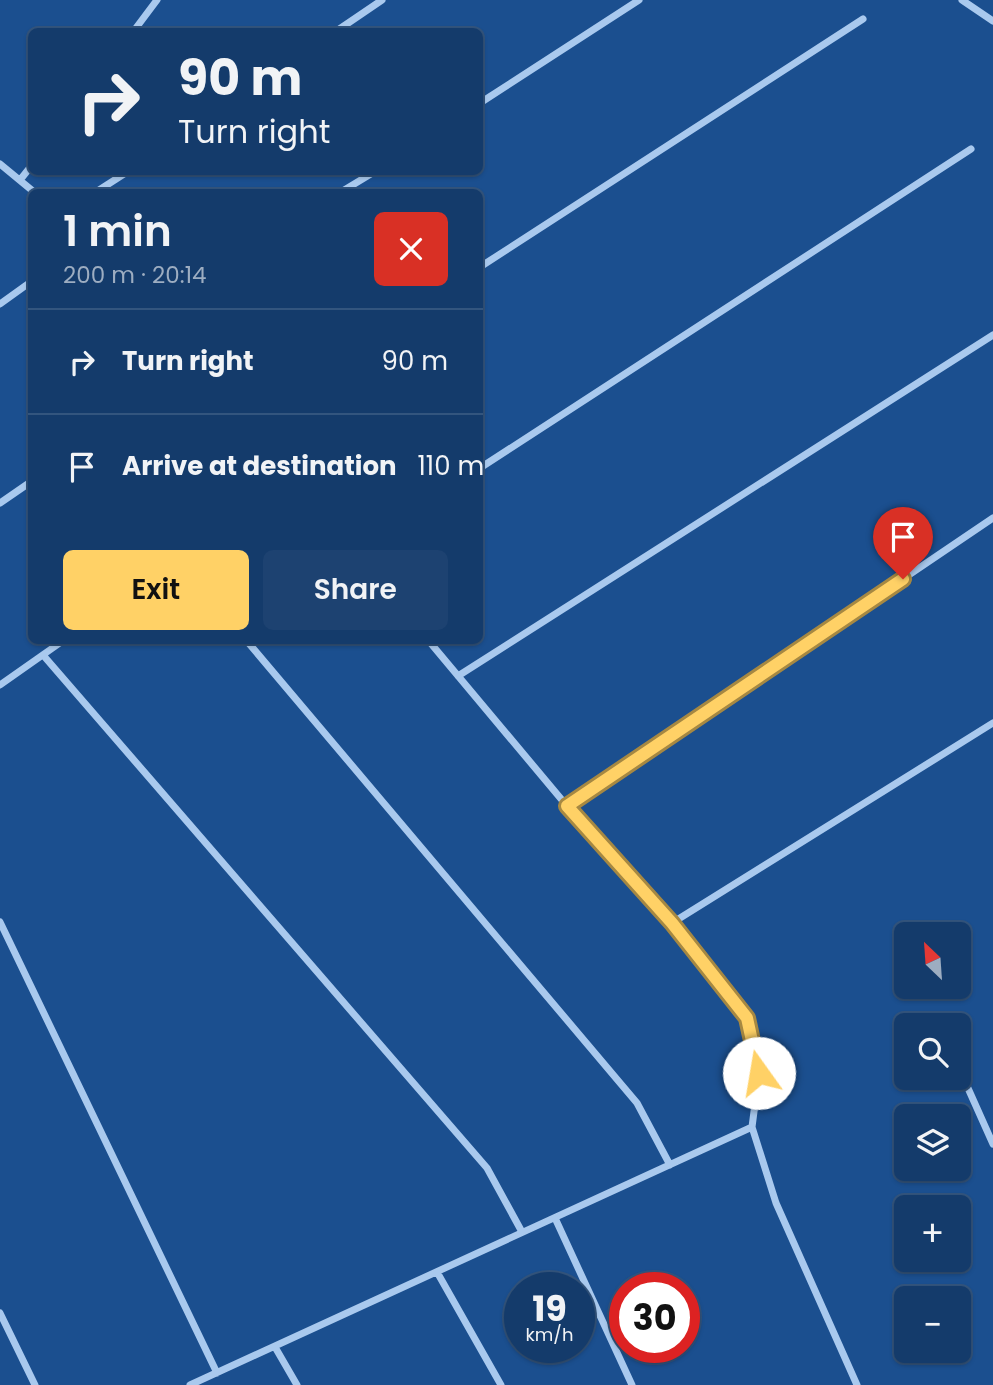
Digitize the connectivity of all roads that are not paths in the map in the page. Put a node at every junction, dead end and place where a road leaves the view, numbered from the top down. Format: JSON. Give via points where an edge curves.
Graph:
{"nodes":[{"id":1,"x":157,"y":0,"type":"edge"},
{"id":2,"x":382,"y":0,"type":"edge"},
{"id":3,"x":639,"y":0,"type":"edge"},
{"id":4,"x":962,"y":0,"type":"edge"},
{"id":5,"x":863,"y":19,"type":"dead end"},
{"id":6,"x":993,"y":21,"type":"edge"},
{"id":7,"x":136,"y":28,"type":"edge"},
{"id":8,"x":341,"y":28,"type":"edge"},
{"id":9,"x":483,"y":101,"type":"edge"},
{"id":10,"x":971,"y":149,"type":"dead end"},
{"id":11,"x":0,"y":164,"type":"edge"},
{"id":12,"x":28,"y":170,"type":"edge"},
{"id":13,"x":122,"y":175,"type":"edge"},
{"id":14,"x":369,"y":175,"type":"edge"},
{"id":15,"x":20,"y":180,"type":"junction"},
{"id":16,"x":30,"y":189,"type":"edge"},
{"id":17,"x":101,"y":189,"type":"edge"},
{"id":18,"x":346,"y":189,"type":"edge"},
{"id":19,"x":483,"y":266,"type":"edge"},
{"id":20,"x":28,"y":284,"type":"edge"},
{"id":21,"x":0,"y":304,"type":"edge"},
{"id":22,"x":993,"y":335,"type":"edge"},
{"id":23,"x":483,"y":466,"type":"edge"},
{"id":24,"x":28,"y":484,"type":"edge"},
{"id":25,"x":0,"y":503,"type":"edge"},
{"id":26,"x":993,"y":518,"type":"edge"},
{"id":27,"x":59,"y":644,"type":"edge"},
{"id":28,"x":249,"y":644,"type":"edge"},
{"id":29,"x":431,"y":644,"type":"edge"},
{"id":30,"x":44,"y":655,"type":"junction"},
{"id":31,"x":458,"y":676,"type":"junction"},
{"id":32,"x":0,"y":685,"type":"edge"},
{"id":33,"x":993,"y":723,"type":"edge"},
{"id":34,"x":567,"y":806,"type":"junction"},
{"id":35,"x":0,"y":922,"type":"edge"},
{"id":36,"x":672,"y":923,"type":"junction"},
{"id":37,"x":969,"y":1090,"type":"edge"},
{"id":38,"x":752,"y":1127,"type":"junction"},
{"id":39,"x":993,"y":1143,"type":"edge"},
{"id":40,"x":670,"y":1165,"type":"junction"},
{"id":41,"x":555,"y":1218,"type":"junction"},
{"id":42,"x":522,"y":1232,"type":"junction"},
{"id":43,"x":437,"y":1272,"type":"junction"},
{"id":44,"x":0,"y":1312,"type":"edge"},
{"id":45,"x":275,"y":1347,"type":"junction"},
{"id":46,"x":216,"y":1373,"type":"junction"},
{"id":47,"x":35,"y":1385,"type":"edge"},
{"id":48,"x":190,"y":1385,"type":"edge"},
{"id":49,"x":297,"y":1385,"type":"edge"},
{"id":50,"x":501,"y":1385,"type":"edge"},
{"id":51,"x":632,"y":1385,"type":"edge"},
{"id":52,"x":857,"y":1385,"type":"edge"}],
"edges":[{"from":1,"to":7,"type":"street"},
{"from":2,"to":8,"type":"street"},
{"from":3,"to":9,"type":"street"},
{"from":4,"to":6,"type":"street"},
{"from":5,"to":19,"type":"street"},
{"from":10,"to":23,"type":"street"},
{"from":11,"to":15,"type":"street"},
{"from":12,"to":15,"type":"street"},
{"from":13,"to":17,"type":"street"},
{"from":14,"to":18,"type":"street"},
{"from":15,"to":16,"type":"street"},
{"from":20,"to":21,"type":"street"},
{"from":22,"to":31,"type":"street"},
{"from":24,"to":25,"type":"street"},
{"from":26,"to":34,"type":"street"},
{"from":27,"to":30,"type":"street"},
{"from":28,"to":40,"type":"street","via":[[637,1103]]},
{"from":29,"to":31,"type":"street"},
{"from":30,"to":32,"type":"street"},
{"from":30,"to":42,"type":"street","via":[[487,1168]]},
{"from":31,"to":34,"type":"street"},
{"from":33,"to":36,"type":"street"},
{"from":34,"to":36,"type":"street"},
{"from":35,"to":46,"type":"street"},
{"from":36,"to":38,"type":"street","via":[[747,1018],[759,1073]]},
{"from":37,"to":39,"type":"street"},
{"from":38,"to":40,"type":"street"},
{"from":38,"to":52,"type":"street","via":[[776,1203]]},
{"from":40,"to":41,"type":"street"},
{"from":41,"to":42,"type":"street"},
{"from":41,"to":51,"type":"street"},
{"from":42,"to":43,"type":"street"},
{"from":43,"to":45,"type":"street"},
{"from":43,"to":50,"type":"street"},
{"from":44,"to":47,"type":"street"},
{"from":45,"to":46,"type":"street"},
{"from":45,"to":49,"type":"street"},
{"from":46,"to":48,"type":"street"}]}
